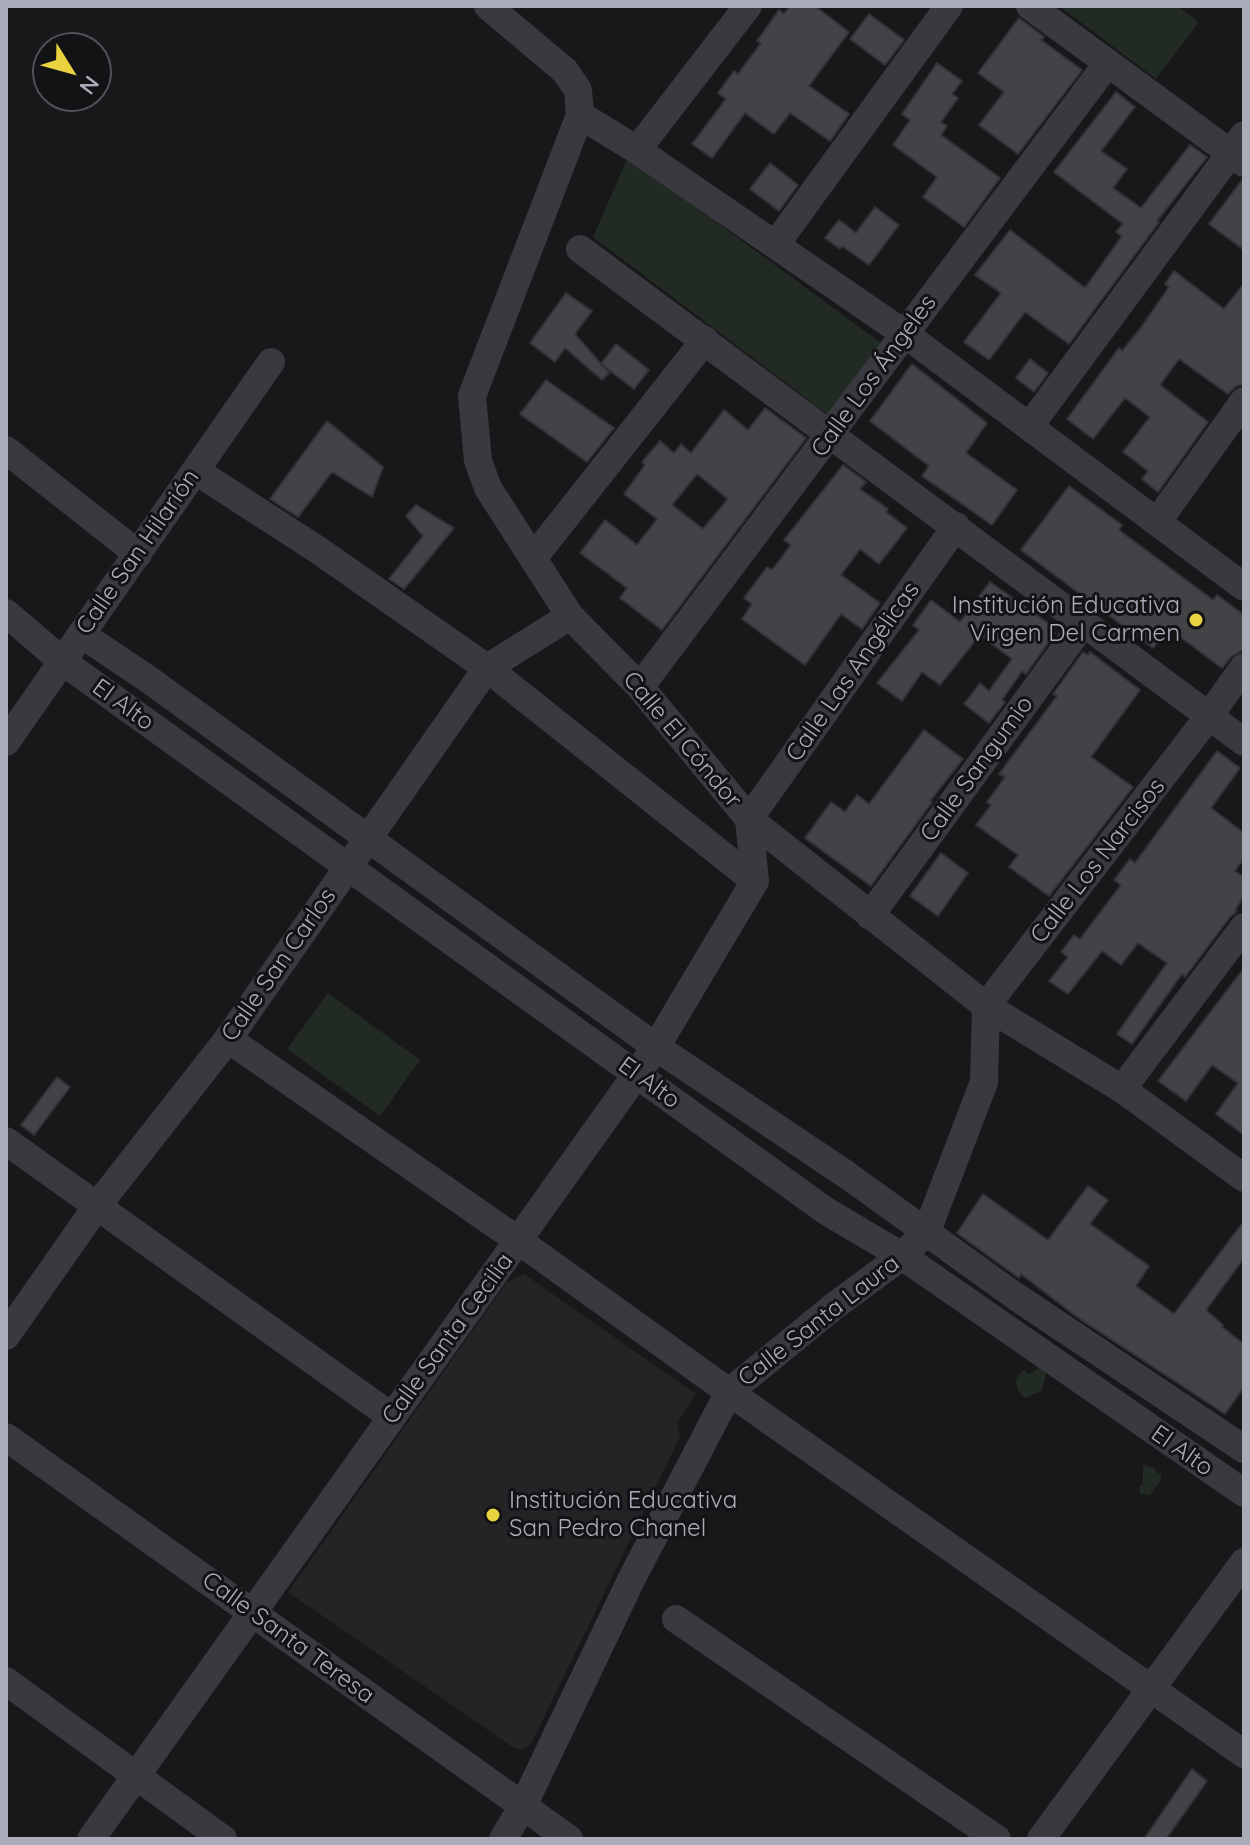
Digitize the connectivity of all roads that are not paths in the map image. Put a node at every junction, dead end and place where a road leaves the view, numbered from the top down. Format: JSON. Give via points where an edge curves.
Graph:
{"nodes":[{"id":1,"x":488,"y":6,"type":"edge"},
{"id":2,"x":748,"y":6,"type":"edge"},
{"id":3,"x":949,"y":6,"type":"edge"},
{"id":4,"x":1030,"y":6,"type":"edge"},
{"id":5,"x":1107,"y":64,"type":"junction"},
{"id":6,"x":580,"y":115,"type":"junction"},
{"id":7,"x":637,"y":150,"type":"junction"},
{"id":8,"x":1240,"y":151,"type":"edge"},
{"id":9,"x":776,"y":244,"type":"junction"},
{"id":10,"x":580,"y":249,"type":"dead end"},
{"id":11,"x":905,"y":334,"type":"junction"},
{"id":12,"x":705,"y":340,"type":"junction"},
{"id":13,"x":271,"y":362,"type":"dead end"},
{"id":14,"x":1244,"y":401,"type":"edge"},
{"id":15,"x":1029,"y":427,"type":"junction"},
{"id":16,"x":831,"y":434,"type":"junction"},
{"id":17,"x":6,"y":450,"type":"edge"},
{"id":18,"x":196,"y":471,"type":"junction"},
{"id":19,"x":1157,"y":522,"type":"junction"},
{"id":20,"x":956,"y":526,"type":"junction"},
{"id":21,"x":138,"y":554,"type":"junction"},
{"id":22,"x":534,"y":557,"type":"junction"},
{"id":23,"x":1244,"y":587,"type":"edge"},
{"id":24,"x":6,"y":613,"type":"edge"},
{"id":25,"x":570,"y":616,"type":"junction"},
{"id":26,"x":1085,"y":621,"type":"junction"},
{"id":27,"x":81,"y":634,"type":"junction"},
{"id":28,"x":62,"y":661,"type":"junction"},
{"id":29,"x":1244,"y":667,"type":"edge"},
{"id":30,"x":487,"y":668,"type":"junction"},
{"id":31,"x":640,"y":687,"type":"junction"},
{"id":32,"x":1209,"y":716,"type":"junction"},
{"id":33,"x":6,"y":742,"type":"edge"},
{"id":34,"x":1244,"y":742,"type":"edge"},
{"id":35,"x":749,"y":819,"type":"junction"},
{"id":36,"x":367,"y":838,"type":"junction"},
{"id":37,"x":348,"y":866,"type":"junction"},
{"id":38,"x":755,"y":881,"type":"junction"},
{"id":39,"x":870,"y":916,"type":"junction"},
{"id":40,"x":1244,"y":927,"type":"edge"},
{"id":41,"x":986,"y":1006,"type":"junction"},
{"id":42,"x":228,"y":1039,"type":"junction"},
{"id":43,"x":656,"y":1047,"type":"junction"},
{"id":44,"x":637,"y":1074,"type":"junction"},
{"id":45,"x":1122,"y":1089,"type":"junction"},
{"id":46,"x":6,"y":1141,"type":"edge"},
{"id":47,"x":1244,"y":1178,"type":"edge"},
{"id":48,"x":97,"y":1206,"type":"junction"},
{"id":49,"x":927,"y":1231,"type":"junction"},
{"id":50,"x":519,"y":1241,"type":"junction"},
{"id":51,"x":902,"y":1256,"type":"junction"},
{"id":52,"x":6,"y":1336,"type":"edge"},
{"id":53,"x":729,"y":1392,"type":"junction"},
{"id":54,"x":392,"y":1417,"type":"junction"},
{"id":55,"x":6,"y":1437,"type":"edge"},
{"id":56,"x":1244,"y":1449,"type":"edge"},
{"id":57,"x":1244,"y":1493,"type":"edge"},
{"id":58,"x":1244,"y":1562,"type":"edge"},
{"id":59,"x":253,"y":1613,"type":"junction"},
{"id":60,"x":676,"y":1619,"type":"dead end"},
{"id":61,"x":6,"y":1681,"type":"edge"},
{"id":62,"x":1152,"y":1687,"type":"junction"},
{"id":63,"x":1244,"y":1754,"type":"edge"},
{"id":64,"x":137,"y":1775,"type":"junction"},
{"id":65,"x":523,"y":1806,"type":"junction"},
{"id":66,"x":91,"y":1839,"type":"edge"},
{"id":67,"x":223,"y":1839,"type":"edge"},
{"id":68,"x":503,"y":1839,"type":"edge"},
{"id":69,"x":569,"y":1839,"type":"edge"},
{"id":70,"x":997,"y":1839,"type":"edge"},
{"id":71,"x":1041,"y":1839,"type":"edge"}],
"edges":[{"from":1,"to":6,"type":"street","via":[[565,71],[578,90]]},
{"from":2,"to":7,"type":"street"},
{"from":3,"to":9,"type":"street"},
{"from":4,"to":5,"type":"street"},
{"from":5,"to":8,"type":"street"},
{"from":5,"to":11,"type":"street","name":"Calle Los Ángeles"},
{"from":6,"to":7,"type":"street"},
{"from":6,"to":22,"type":"street","name":"Calle El Cóndor","via":[[472,396],[478,461],[488,488]]},
{"from":7,"to":9,"type":"street"},
{"from":8,"to":15,"type":"street"},
{"from":9,"to":11,"type":"street"},
{"from":10,"to":12,"type":"street"},
{"from":11,"to":15,"type":"street"},
{"from":11,"to":16,"type":"street","name":"Calle Los Ángeles"},
{"from":12,"to":16,"type":"street"},
{"from":12,"to":22,"type":"street"},
{"from":13,"to":18,"type":"street","name":"Calle San Hilarión"},
{"from":14,"to":19,"type":"street"},
{"from":15,"to":19,"type":"street"},
{"from":16,"to":20,"type":"street"},
{"from":16,"to":31,"type":"street","name":"Calle Los Ángeles"},
{"from":17,"to":21,"type":"street"},
{"from":18,"to":21,"type":"street","name":"Calle San Hilarión"},
{"from":18,"to":30,"type":"street"},
{"from":19,"to":23,"type":"street"},
{"from":20,"to":26,"type":"street"},
{"from":20,"to":35,"type":"street","name":"Calle Las Angélicas"},
{"from":21,"to":27,"type":"street","name":"Calle San Hilarión"},
{"from":22,"to":25,"type":"street","name":"Calle El Cóndor"},
{"from":24,"to":28,"type":"street","name":"El Alto"},
{"from":25,"to":30,"type":"street","name":"Calle San Carlos"},
{"from":25,"to":31,"type":"street","name":"Calle El Cóndor"},
{"from":26,"to":32,"type":"street"},
{"from":26,"to":39,"type":"street","name":"Calle Sangumio"},
{"from":27,"to":28,"type":"street","name":"Calle San Hilarión"},
{"from":27,"to":36,"type":"street","name":"El Alto"},
{"from":28,"to":33,"type":"street","name":"Calle San Hilarión"},
{"from":28,"to":37,"type":"street","name":"El Alto"},
{"from":29,"to":32,"type":"street","name":"Calle Los Narcisos"},
{"from":30,"to":36,"type":"street","name":"Calle San Carlos"},
{"from":30,"to":38,"type":"street"},
{"from":31,"to":35,"type":"street","name":"Calle El Cóndor"},
{"from":32,"to":34,"type":"street"},
{"from":32,"to":41,"type":"street","name":"Calle Los Narcisos"},
{"from":35,"to":38,"type":"street"},
{"from":35,"to":39,"type":"street","name":"Calle El Cóndor"},
{"from":36,"to":37,"type":"street","name":"Calle San Carlos"},
{"from":36,"to":43,"type":"street","name":"El Alto"},
{"from":37,"to":42,"type":"street","name":"Calle San Carlos"},
{"from":37,"to":44,"type":"street","name":"El Alto"},
{"from":38,"to":43,"type":"street","name":"Calle Santa Cecilia"},
{"from":39,"to":41,"type":"street","name":"Calle El Cóndor"},
{"from":40,"to":45,"type":"street"},
{"from":41,"to":45,"type":"street","name":"Calle El Cóndor"},
{"from":41,"to":49,"type":"street","name":"Calle Santa Laura","via":[[984,1082]]},
{"from":42,"to":48,"type":"street","name":"Calle San Carlos"},
{"from":42,"to":50,"type":"street"},
{"from":43,"to":44,"type":"street","name":"Calle Santa Cecilia"},
{"from":43,"to":49,"type":"street","name":"El Alto"},
{"from":44,"to":50,"type":"street","name":"Calle Santa Cecilia"},
{"from":44,"to":51,"type":"street","name":"El Alto","via":[[826,1211]]},
{"from":45,"to":47,"type":"street","name":"Calle El Cóndor"},
{"from":46,"to":48,"type":"street"},
{"from":48,"to":52,"type":"street","name":"Calle San Carlos"},
{"from":48,"to":54,"type":"street"},
{"from":49,"to":51,"type":"street","name":"Calle Santa Laura"},
{"from":49,"to":56,"type":"street","name":"El Alto"},
{"from":50,"to":53,"type":"street"},
{"from":50,"to":54,"type":"street","name":"Calle Santa Cecilia"},
{"from":51,"to":53,"type":"street","name":"Calle Santa Laura"},
{"from":51,"to":57,"type":"street","name":"El Alto"},
{"from":53,"to":62,"type":"street"},
{"from":53,"to":65,"type":"street","name":"Calle Santa Laura"},
{"from":54,"to":59,"type":"street","name":"Calle Santa Cecilia"},
{"from":55,"to":59,"type":"street","name":"Calle Santa Teresa"},
{"from":58,"to":62,"type":"street"},
{"from":59,"to":64,"type":"street","name":"Calle Santa Cecilia"},
{"from":59,"to":65,"type":"street","name":"Calle Santa Teresa"},
{"from":60,"to":70,"type":"street"},
{"from":61,"to":64,"type":"street"},
{"from":62,"to":63,"type":"street"},
{"from":62,"to":71,"type":"street"},
{"from":64,"to":66,"type":"street","name":"Calle Santa Cecilia"},
{"from":64,"to":67,"type":"street"},
{"from":65,"to":68,"type":"street","name":"Calle Santa Laura"},
{"from":65,"to":69,"type":"street","name":"Calle Santa Teresa"}]}
